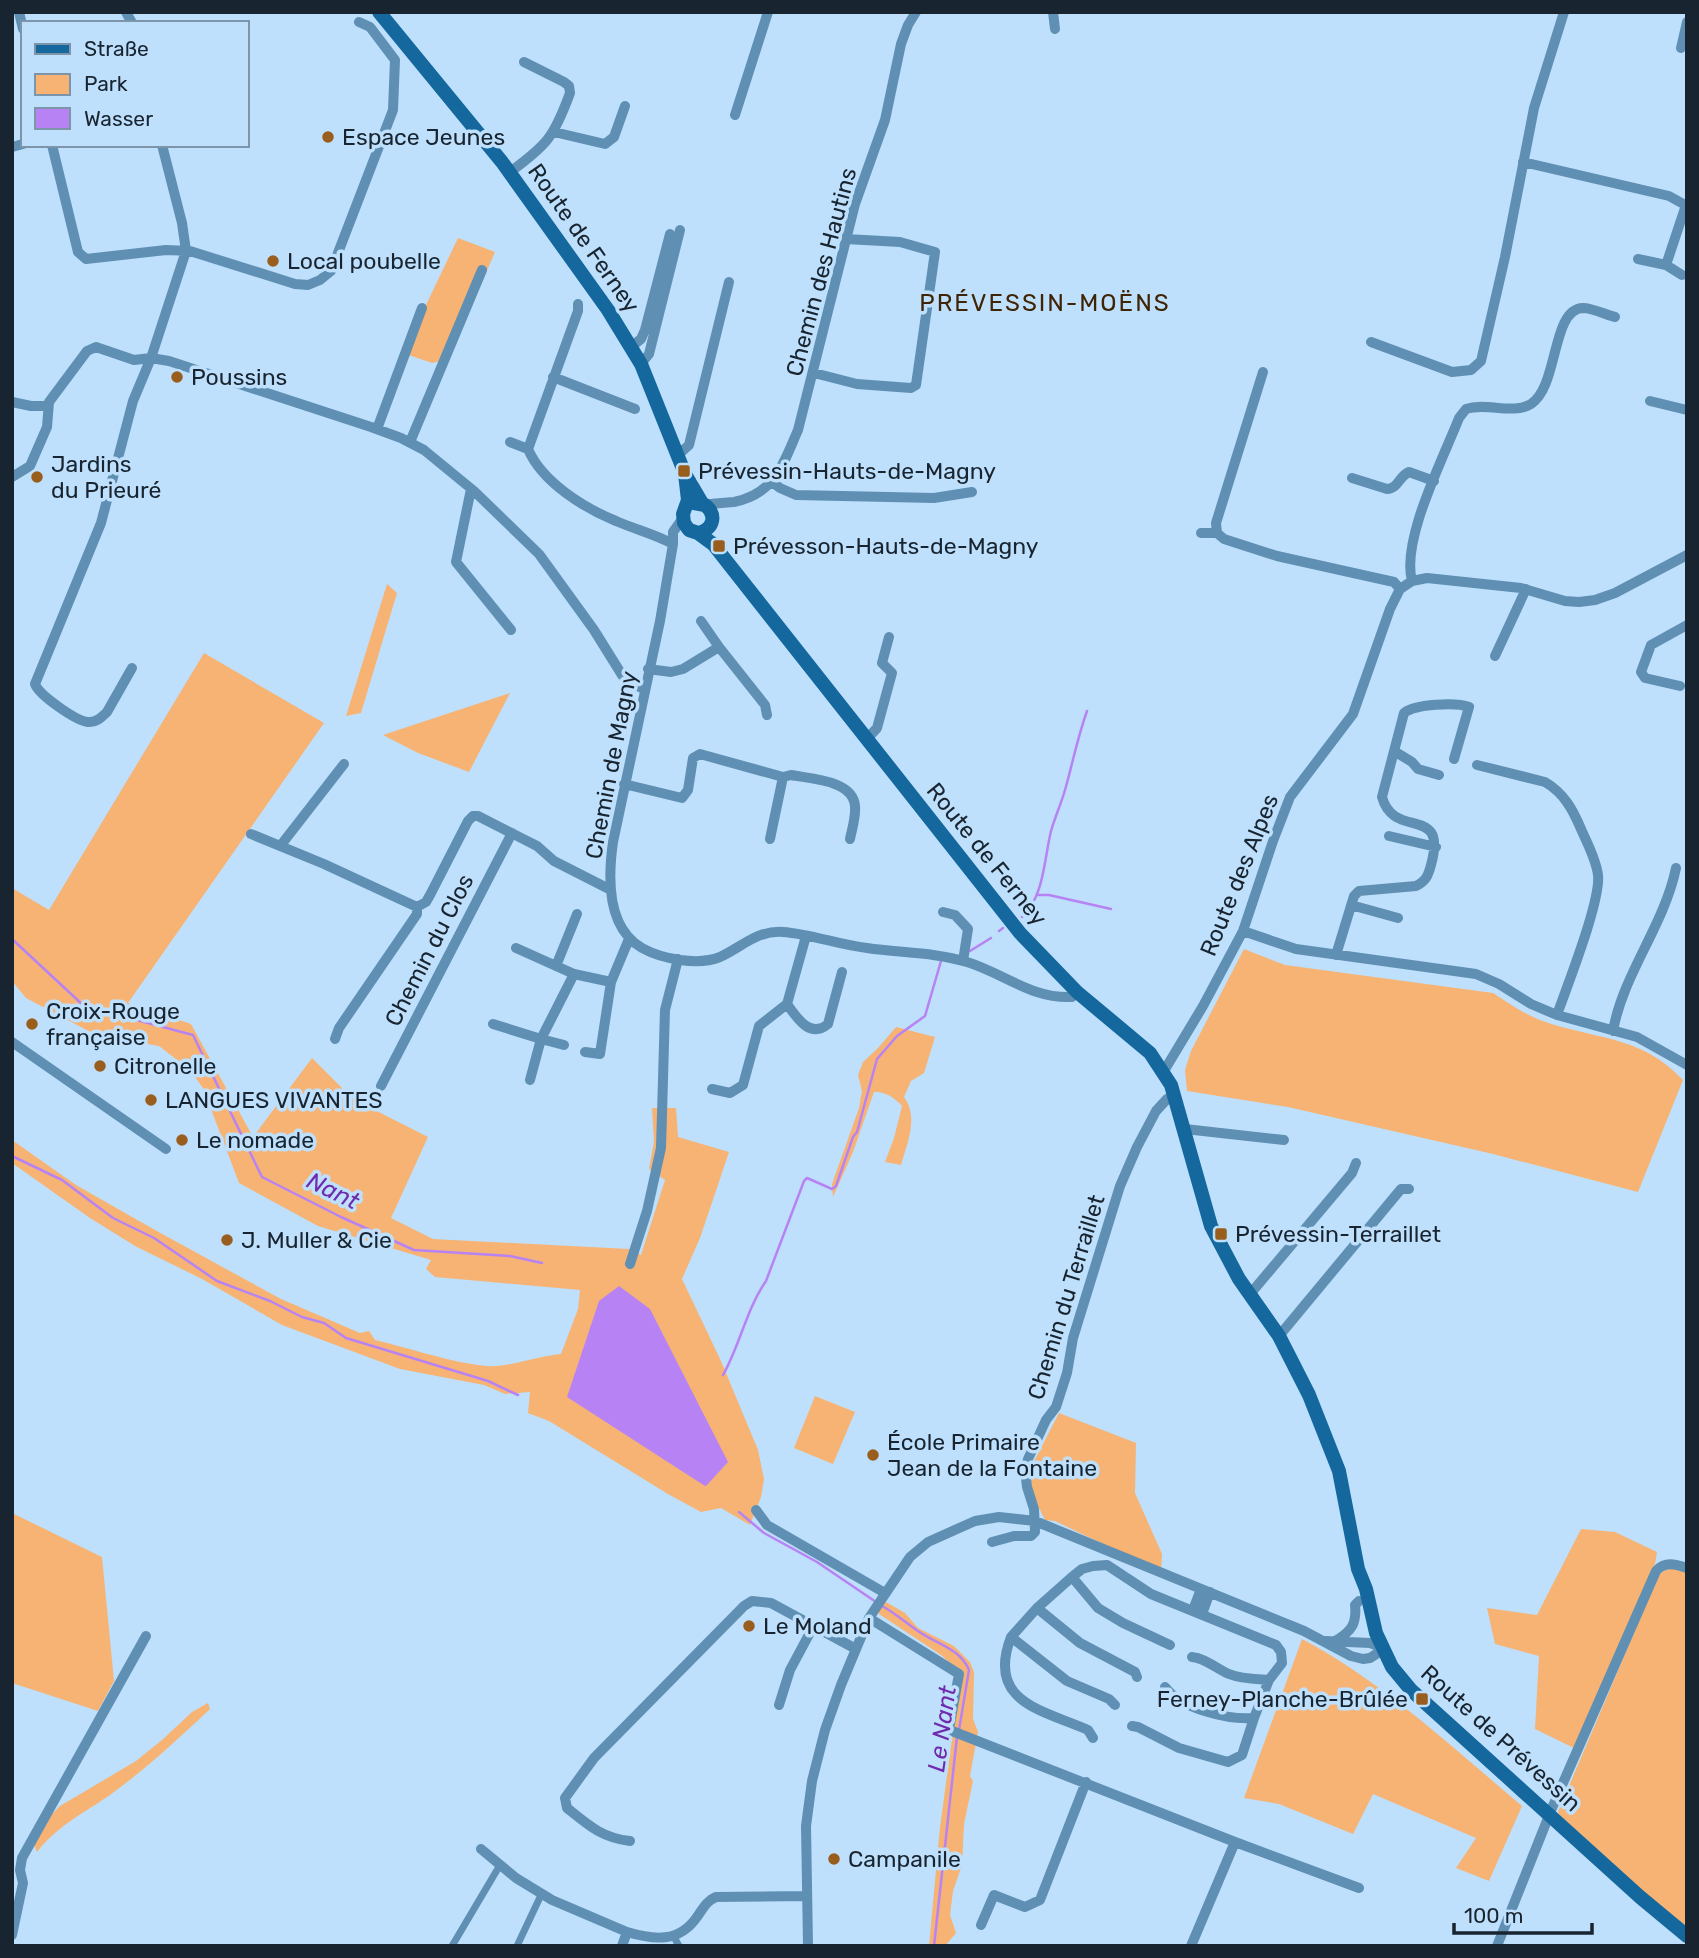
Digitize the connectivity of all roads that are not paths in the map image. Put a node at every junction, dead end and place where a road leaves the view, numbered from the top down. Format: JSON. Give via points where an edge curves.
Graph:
{"nodes":[{"id":1,"x":768,"y":12,"type":"edge"},
{"id":2,"x":910,"y":12,"type":"edge"},
{"id":3,"x":916,"y":12,"type":"edge"},
{"id":4,"x":1054,"y":12,"type":"edge"},
{"id":5,"x":1564,"y":12,"type":"edge"},
{"id":6,"x":381,"y":14,"type":"edge"},
{"id":7,"x":359,"y":22,"type":"dead end"},
{"id":8,"x":1687,"y":22,"type":"edge"},
{"id":9,"x":908,"y":25,"type":"junction"},
{"id":10,"x":1055,"y":29,"type":"dead end"},
{"id":11,"x":1681,"y":48,"type":"dead end"},
{"id":12,"x":524,"y":62,"type":"dead end"},
{"id":13,"x":625,"y":106,"type":"dead end"},
{"id":14,"x":735,"y":115,"type":"dead end"},
{"id":15,"x":554,"y":132,"type":"junction"},
{"id":16,"x":52,"y":147,"type":"edge"},
{"id":17,"x":163,"y":147,"type":"edge"},
{"id":18,"x":1523,"y":162,"type":"junction"},
{"id":19,"x":510,"y":172,"type":"junction"},
{"id":20,"x":1686,"y":205,"type":"edge"},
{"id":21,"x":846,"y":239,"type":"junction"},
{"id":22,"x":186,"y":251,"type":"junction"},
{"id":23,"x":1638,"y":259,"type":"dead end"},
{"id":24,"x":1666,"y":265,"type":"junction"},
{"id":25,"x":482,"y":270,"type":"dead end"},
{"id":26,"x":1682,"y":275,"type":"dead end"},
{"id":27,"x":729,"y":282,"type":"dead end"},
{"id":28,"x":578,"y":304,"type":"dead end"},
{"id":29,"x":422,"y":308,"type":"dead end"},
{"id":30,"x":1615,"y":317,"type":"dead end"},
{"id":31,"x":1371,"y":342,"type":"dead end"},
{"id":32,"x":631,"y":347,"type":"junction"},
{"id":33,"x":151,"y":358,"type":"junction"},
{"id":34,"x":640,"y":364,"type":"junction"},
{"id":35,"x":1263,"y":372,"type":"dead end"},
{"id":36,"x":814,"y":373,"type":"junction"},
{"id":37,"x":554,"y":377,"type":"junction"},
{"id":38,"x":1650,"y":401,"type":"dead end"},
{"id":39,"x":12,"y":402,"type":"edge"},
{"id":40,"x":48,"y":406,"type":"junction"},
{"id":41,"x":635,"y":409,"type":"dead end"},
{"id":42,"x":1687,"y":410,"type":"edge"},
{"id":43,"x":377,"y":429,"type":"junction"},
{"id":44,"x":411,"y":442,"type":"junction"},
{"id":45,"x":510,"y":442,"type":"dead end"},
{"id":46,"x":528,"y":449,"type":"junction"},
{"id":47,"x":678,"y":454,"type":"junction"},
{"id":48,"x":685,"y":474,"type":"junction"},
{"id":49,"x":12,"y":477,"type":"edge"},
{"id":50,"x":1352,"y":478,"type":"dead end"},
{"id":51,"x":1434,"y":481,"type":"junction"},
{"id":52,"x":772,"y":482,"type":"junction"},
{"id":53,"x":471,"y":489,"type":"junction"},
{"id":54,"x":972,"y":492,"type":"dead end"},
{"id":55,"x":733,"y":502,"type":"junction"},
{"id":56,"x":704,"y":504,"type":"junction"},
{"id":57,"x":685,"y":513,"type":"junction"},
{"id":58,"x":703,"y":528,"type":"junction"},
{"id":59,"x":1201,"y":533,"type":"dead end"},
{"id":60,"x":1217,"y":533,"type":"junction"},
{"id":61,"x":673,"y":544,"type":"junction"},
{"id":62,"x":1687,"y":555,"type":"edge"},
{"id":63,"x":1412,"y":581,"type":"junction"},
{"id":64,"x":1400,"y":589,"type":"junction"},
{"id":65,"x":1525,"y":589,"type":"junction"},
{"id":66,"x":701,"y":621,"type":"dead end"},
{"id":67,"x":1687,"y":625,"type":"edge"},
{"id":68,"x":511,"y":631,"type":"dead end"},
{"id":69,"x":889,"y":638,"type":"dead end"},
{"id":70,"x":719,"y":647,"type":"junction"},
{"id":71,"x":1495,"y":656,"type":"dead end"},
{"id":72,"x":132,"y":668,"type":"dead end"},
{"id":73,"x":648,"y":668,"type":"junction"},
{"id":74,"x":1680,"y":686,"type":"dead end"},
{"id":75,"x":644,"y":689,"type":"junction"},
{"id":76,"x":767,"y":715,"type":"dead end"},
{"id":77,"x":866,"y":740,"type":"junction"},
{"id":78,"x":1394,"y":751,"type":"junction"},
{"id":79,"x":1454,"y":759,"type":"dead end"},
{"id":80,"x":344,"y":764,"type":"dead end"},
{"id":81,"x":1477,"y":765,"type":"dead end"},
{"id":82,"x":1439,"y":775,"type":"dead end"},
{"id":83,"x":783,"y":777,"type":"junction"},
{"id":84,"x":624,"y":784,"type":"junction"},
{"id":85,"x":512,"y":832,"type":"junction"},
{"id":86,"x":251,"y":834,"type":"dead end"},
{"id":87,"x":1389,"y":836,"type":"dead end"},
{"id":88,"x":770,"y":839,"type":"dead end"},
{"id":89,"x":850,"y":839,"type":"dead end"},
{"id":90,"x":281,"y":845,"type":"junction"},
{"id":91,"x":1436,"y":847,"type":"junction"},
{"id":92,"x":1676,"y":868,"type":"dead end"},
{"id":93,"x":611,"y":890,"type":"junction"},
{"id":94,"x":1351,"y":905,"type":"junction"},
{"id":95,"x":417,"y":907,"type":"junction"},
{"id":96,"x":943,"y":912,"type":"dead end"},
{"id":97,"x":578,"y":914,"type":"dead end"},
{"id":98,"x":1398,"y":918,"type":"dead end"},
{"id":99,"x":1243,"y":931,"type":"junction"},
{"id":100,"x":806,"y":936,"type":"junction"},
{"id":101,"x":629,"y":939,"type":"junction"},
{"id":102,"x":516,"y":948,"type":"dead end"},
{"id":103,"x":1336,"y":955,"type":"junction"},
{"id":104,"x":678,"y":959,"type":"junction"},
{"id":105,"x":963,"y":961,"type":"junction"},
{"id":106,"x":556,"y":966,"type":"junction"},
{"id":107,"x":842,"y":972,"type":"dead end"},
{"id":108,"x":574,"y":974,"type":"junction"},
{"id":109,"x":611,"y":982,"type":"junction"},
{"id":110,"x":1077,"y":992,"type":"junction"},
{"id":111,"x":788,"y":1004,"type":"junction"},
{"id":112,"x":1557,"y":1015,"type":"junction"},
{"id":113,"x":493,"y":1024,"type":"dead end"},
{"id":114,"x":1613,"y":1031,"type":"junction"},
{"id":115,"x":335,"y":1039,"type":"dead end"},
{"id":116,"x":541,"y":1039,"type":"junction"},
{"id":117,"x":12,"y":1042,"type":"edge"},
{"id":118,"x":564,"y":1045,"type":"dead end"},
{"id":119,"x":585,"y":1052,"type":"dead end"},
{"id":120,"x":1687,"y":1065,"type":"edge"},
{"id":121,"x":1164,"y":1072,"type":"junction"},
{"id":122,"x":530,"y":1080,"type":"dead end"},
{"id":123,"x":381,"y":1086,"type":"dead end"},
{"id":124,"x":712,"y":1088,"type":"dead end"},
{"id":125,"x":1175,"y":1095,"type":"junction"},
{"id":126,"x":1185,"y":1129,"type":"junction"},
{"id":127,"x":1284,"y":1140,"type":"dead end"},
{"id":128,"x":166,"y":1149,"type":"dead end"},
{"id":129,"x":1356,"y":1164,"type":"dead end"},
{"id":130,"x":1409,"y":1189,"type":"dead end"},
{"id":131,"x":1343,"y":1192,"type":"dead end"},
{"id":132,"x":630,"y":1264,"type":"dead end"},
{"id":133,"x":1253,"y":1296,"type":"junction"},
{"id":134,"x":1279,"y":1336,"type":"junction"},
{"id":135,"x":1309,"y":1395,"type":"joint"},
{"id":136,"x":757,"y":1510,"type":"dead end"},
{"id":137,"x":1035,"y":1521,"type":"junction"},
{"id":138,"x":992,"y":1542,"type":"dead end"},
{"id":139,"x":1687,"y":1568,"type":"edge"},
{"id":140,"x":1358,"y":1569,"type":"junction"},
{"id":141,"x":1072,"y":1577,"type":"junction"},
{"id":142,"x":1205,"y":1591,"type":"junction"},
{"id":143,"x":883,"y":1596,"type":"junction"},
{"id":144,"x":1359,"y":1601,"type":"junction"},
{"id":145,"x":1037,"y":1608,"type":"junction"},
{"id":146,"x":1197,"y":1612,"type":"junction"},
{"id":147,"x":872,"y":1613,"type":"junction"},
{"id":148,"x":813,"y":1627,"type":"junction"},
{"id":149,"x":146,"y":1636,"type":"dead end"},
{"id":150,"x":1011,"y":1637,"type":"junction"},
{"id":151,"x":1330,"y":1641,"type":"junction"},
{"id":152,"x":1170,"y":1645,"type":"dead end"},
{"id":153,"x":1375,"y":1648,"type":"junction"},
{"id":154,"x":856,"y":1649,"type":"junction"},
{"id":155,"x":1192,"y":1657,"type":"dead end"},
{"id":156,"x":1137,"y":1677,"type":"dead end"},
{"id":157,"x":1269,"y":1680,"type":"junction"},
{"id":158,"x":1166,"y":1687,"type":"dead end"},
{"id":159,"x":779,"y":1705,"type":"dead end"},
{"id":160,"x":1115,"y":1705,"type":"dead end"},
{"id":161,"x":1254,"y":1718,"type":"junction"},
{"id":162,"x":1132,"y":1726,"type":"dead end"},
{"id":163,"x":1093,"y":1738,"type":"dead end"},
{"id":164,"x":1086,"y":1782,"type":"junction"},
{"id":165,"x":1549,"y":1820,"type":"junction"},
{"id":166,"x":630,"y":1841,"type":"dead end"},
{"id":167,"x":1235,"y":1842,"type":"junction"},
{"id":168,"x":481,"y":1849,"type":"dead end"},
{"id":169,"x":500,"y":1865,"type":"junction"},
{"id":170,"x":1359,"y":1888,"type":"dead end"},
{"id":171,"x":542,"y":1893,"type":"junction"},
{"id":172,"x":807,"y":1896,"type":"junction"},
{"id":173,"x":981,"y":1925,"type":"dead end"},
{"id":174,"x":626,"y":1932,"type":"junction"},
{"id":175,"x":12,"y":1935,"type":"edge"},
{"id":176,"x":1687,"y":1936,"type":"edge"},
{"id":177,"x":678,"y":1943,"type":"edge"},
{"id":178,"x":1193,"y":1945,"type":"edge"},
{"id":179,"x":452,"y":1946,"type":"edge"},
{"id":180,"x":517,"y":1946,"type":"edge"},
{"id":181,"x":622,"y":1946,"type":"edge"},
{"id":182,"x":808,"y":1946,"type":"edge"},
{"id":183,"x":1497,"y":1946,"type":"edge"}],
"edges":[{"from":1,"to":14,"type":"street"},
{"from":2,"to":9,"type":"street","name":"Chemin des Hautins"},
{"from":3,"to":9,"type":"street","name":"Chemin des Hautins"},
{"from":4,"to":10,"type":"street"},
{"from":5,"to":18,"type":"street"},
{"from":6,"to":19,"type":"main road","name":"Route de Ferney"},
{"from":7,"to":22,"type":"street","via":[[370,27],[395,60],[393,110],[331,271],[314,284],[295,284]]},
{"from":8,"to":11,"type":"street"},
{"from":9,"to":21,"type":"street","name":"Chemin des Hautins","via":[[882,131]]},
{"from":12,"to":15,"type":"street","via":[[569,86]]},
{"from":13,"to":15,"type":"street","via":[[614,137],[605,144]]},
{"from":15,"to":19,"type":"street"},
{"from":16,"to":22,"type":"street","via":[[82,257],[93,260]]},
{"from":17,"to":22,"type":"street"},
{"from":18,"to":20,"type":"street","via":[[1669,195]]},
{"from":18,"to":31,"type":"street","via":[[1481,361],[1471,370],[1452,372]]},
{"from":19,"to":32,"type":"main road","name":"Route de Ferney"},
{"from":20,"to":24,"type":"street"},
{"from":21,"to":36,"type":"street","name":"Chemin des Hautins"},
{"from":21,"to":36,"type":"street","via":[[900,242],[935,251],[916,385],[869,386]]},
{"from":22,"to":33,"type":"street"},
{"from":23,"to":24,"type":"street"},
{"from":24,"to":26,"type":"street"},
{"from":25,"to":44,"type":"street"},
{"from":27,"to":47,"type":"street","via":[[689,445]]},
{"from":28,"to":37,"type":"street"},
{"from":29,"to":43,"type":"street"},
{"from":30,"to":51,"type":"street","via":[[1583,308],[1571,313],[1564,321],[1547,384],[1539,397],[1521,408],[1488,405],[1466,409]]},
{"from":32,"to":34,"type":"main road","name":"Route de Ferney"},
{"from":32,"to":34,"type":"street","via":[[645,330],[675,232],[649,354]]},
{"from":33,"to":40,"type":"street","via":[[135,360],[90,348]]},
{"from":33,"to":43,"type":"street"},
{"from":33,"to":72,"type":"street","via":[[133,401],[102,523],[34,684],[44,697],[81,720],[94,721],[107,712]]},
{"from":34,"to":47,"type":"main road","name":"Route de Ferney"},
{"from":35,"to":60,"type":"street","via":[[1216,523]]},
{"from":36,"to":52,"type":"street","name":"Chemin des Hautins","via":[[798,430]]},
{"from":37,"to":41,"type":"street"},
{"from":37,"to":46,"type":"street"},
{"from":38,"to":42,"type":"street"},
{"from":39,"to":40,"type":"street"},
{"from":40,"to":49,"type":"street","via":[[49,422],[32,461]]},
{"from":43,"to":44,"type":"street"},
{"from":44,"to":53,"type":"street"},
{"from":45,"to":46,"type":"street"},
{"from":46,"to":61,"type":"street","via":[[550,480],[591,510]]},
{"from":47,"to":48,"type":"main road","name":"Route de Ferney"},
{"from":48,"to":56,"type":"main road","name":"Route de Ferney"},
{"from":48,"to":57,"type":"main road","name":"Route de Ferney"},
{"from":50,"to":51,"type":"street","via":[[1387,489],[1409,472]]},
{"from":51,"to":63,"type":"street","via":[[1414,531]]},
{"from":52,"to":54,"type":"street","via":[[796,495],[934,498]]},
{"from":52,"to":55,"type":"street","via":[[755,495]]},
{"from":53,"to":68,"type":"street","via":[[456,562]]},
{"from":53,"to":75,"type":"street","via":[[539,554],[622,675]]},
{"from":55,"to":56,"type":"street"},
{"from":55,"to":58,"type":"street"},
{"from":56,"to":57,"type":"main road","via":[[694,503]]},
{"from":56,"to":58,"type":"main road","via":[[712,514]]},
{"from":57,"to":58,"type":"main road","via":[[686,527]]},
{"from":57,"to":61,"type":"street","name":"Chemin de Magny","via":[[673,532]]},
{"from":58,"to":61,"type":"street","via":[[683,534]]},
{"from":58,"to":77,"type":"main road","name":"Route de Ferney"},
{"from":59,"to":60,"type":"street"},
{"from":60,"to":64,"type":"street","via":[[1263,552],[1394,582]]},
{"from":61,"to":73,"type":"street","name":"Chemin de Magny"},
{"from":62,"to":65,"type":"street","via":[[1595,600],[1565,601]]},
{"from":63,"to":64,"type":"street"},
{"from":63,"to":65,"type":"street","via":[[1427,578]]},
{"from":64,"to":99,"type":"street","name":"Route des Alpes","via":[[1353,714],[1290,797]]},
{"from":65,"to":71,"type":"street"},
{"from":66,"to":70,"type":"street"},
{"from":67,"to":74,"type":"street","via":[[1651,645],[1641,672],[1644,677]]},
{"from":69,"to":77,"type":"street","via":[[882,663],[892,673],[877,728]]},
{"from":70,"to":73,"type":"street","via":[[683,669]]},
{"from":70,"to":76,"type":"street","via":[[765,705]]},
{"from":73,"to":75,"type":"street","name":"Chemin de Magny"},
{"from":75,"to":84,"type":"street","name":"Chemin de Magny"},
{"from":77,"to":110,"type":"main road","name":"Route de Ferney","via":[[1020,933]]},
{"from":78,"to":79,"type":"street","via":[[1409,709],[1460,704],[1469,707]]},
{"from":78,"to":82,"type":"street","via":[[1418,769]]},
{"from":78,"to":91,"type":"street","via":[[1382,797],[1384,806],[1398,818],[1429,829]]},
{"from":80,"to":90,"type":"street"},
{"from":81,"to":112,"type":"street","via":[[1555,788],[1573,810],[1596,864],[1599,877],[1594,904]]},
{"from":83,"to":84,"type":"street","via":[[701,754],[693,758],[688,790],[682,798]]},
{"from":83,"to":88,"type":"street"},
{"from":83,"to":89,"type":"street","via":[[848,789],[856,808]]},
{"from":84,"to":93,"type":"street","name":"Chemin de Magny","via":[[612,842]]},
{"from":85,"to":93,"type":"street","name":"Chemin du Clos","via":[[554,861]]},
{"from":85,"to":95,"type":"street","name":"Chemin du Clos","via":[[473,816],[426,902]]},
{"from":85,"to":123,"type":"street","name":"Chemin du Clos"},
{"from":86,"to":90,"type":"street","name":"Chemin du Clos"},
{"from":87,"to":91,"type":"street"},
{"from":90,"to":95,"type":"street","name":"Chemin du Clos"},
{"from":91,"to":94,"type":"street","via":[[1424,882],[1359,891]]},
{"from":92,"to":114,"type":"street","via":[[1671,891]]},
{"from":93,"to":101,"type":"street","name":"Chemin de Magny","via":[[620,925]]},
{"from":94,"to":98,"type":"street"},
{"from":94,"to":103,"type":"street"},
{"from":95,"to":115,"type":"street","name":"Chemin du Clos","via":[[417,914]]},
{"from":96,"to":105,"type":"street","via":[[955,915],[968,929]]},
{"from":97,"to":106,"type":"street"},
{"from":99,"to":103,"type":"street","via":[[1296,949]]},
{"from":99,"to":121,"type":"street","name":"Route des Alpes"},
{"from":100,"to":104,"type":"street","via":[[770,932],[717,958]]},
{"from":100,"to":105,"type":"street"},
{"from":100,"to":111,"type":"street"},
{"from":101,"to":104,"type":"street","via":[[657,955]]},
{"from":101,"to":109,"type":"street"},
{"from":102,"to":106,"type":"street"},
{"from":103,"to":112,"type":"street","via":[[1476,974]]},
{"from":104,"to":132,"type":"street","via":[[665,1010],[661,1148]]},
{"from":105,"to":110,"type":"street","via":[[1037,994],[1064,998]]},
{"from":106,"to":108,"type":"street"},
{"from":107,"to":111,"type":"street","via":[[823,1029],[801,1024]]},
{"from":108,"to":109,"type":"street"},
{"from":108,"to":116,"type":"street"},
{"from":109,"to":119,"type":"street","via":[[600,1054]]},
{"from":110,"to":121,"type":"main road","name":"Route de Ferney","via":[[1141,1044]]},
{"from":111,"to":124,"type":"street","via":[[759,1026],[743,1085],[730,1093]]},
{"from":112,"to":114,"type":"street"},
{"from":113,"to":116,"type":"street"},
{"from":114,"to":120,"type":"street","via":[[1637,1037]]},
{"from":116,"to":118,"type":"street"},
{"from":116,"to":122,"type":"street"},
{"from":117,"to":128,"type":"street"},
{"from":121,"to":125,"type":"main road","name":"Route de Ferney"},
{"from":125,"to":126,"type":"main road","name":"Route de Ferney"},
{"from":125,"to":137,"type":"street","name":"Chemin du Terraillet","via":[[1156,1111],[1120,1186],[1056,1407],[1028,1459],[1025,1470]]},
{"from":126,"to":127,"type":"street"},
{"from":126,"to":133,"type":"main road","name":"Route de Ferney","via":[[1208,1218]]},
{"from":129,"to":133,"type":"street"},
{"from":130,"to":134,"type":"street","via":[[1401,1189]]},
{"from":131,"to":133,"type":"street"},
{"from":133,"to":134,"type":"main road","name":"Route de Ferney"},
{"from":134,"to":135,"type":"main road","name":"Route de Ferney"},
{"from":135,"to":140,"type":"main road","name":"Route de Prévessin","via":[[1339,1471]]},
{"from":136,"to":143,"type":"street","via":[[767,1525]]},
{"from":137,"to":138,"type":"street","via":[[1031,1536]]},
{"from":137,"to":142,"type":"street"},
{"from":137,"to":143,"type":"street","via":[[999,1517],[951,1530],[910,1557]]},
{"from":139,"to":165,"type":"street","via":[[1669,1563],[1660,1567],[1649,1584]]},
{"from":140,"to":144,"type":"main road","name":"Route de Prévessin"},
{"from":140,"to":153,"type":"main road","name":"Route de Prévessin"},
{"from":141,"to":145,"type":"street"},
{"from":141,"to":146,"type":"street","via":[[1082,1569],[1107,1565],[1151,1594]]},
{"from":141,"to":152,"type":"street","via":[[1098,1608]]},
{"from":142,"to":146,"type":"street"},
{"from":142,"to":151,"type":"street"},
{"from":143,"to":147,"type":"street"},
{"from":144,"to":151,"type":"street","via":[[1353,1627]]},
{"from":144,"to":153,"type":"main road","name":"Route de Prévessin"},
{"from":145,"to":150,"type":"street"},
{"from":145,"to":156,"type":"street","via":[[1080,1643]]},
{"from":146,"to":157,"type":"street","via":[[1276,1645],[1282,1663]]},
{"from":147,"to":154,"type":"street"},
{"from":147,"to":164,"type":"street","via":[[958,1674],[949,1729]]},
{"from":148,"to":154,"type":"street"},
{"from":148,"to":159,"type":"street","via":[[790,1670]]},
{"from":148,"to":166,"type":"street","via":[[771,1603],[752,1601],[594,1758],[568,1791],[566,1808],[607,1837]]},
{"from":149,"to":175,"type":"street","via":[[22,1858],[23,1883]]},
{"from":150,"to":160,"type":"street","via":[[1067,1681]]},
{"from":150,"to":163,"type":"street","via":[[1003,1670],[1013,1692],[1025,1704],[1088,1730]]},
{"from":151,"to":153,"type":"street"},
{"from":151,"to":153,"type":"street","via":[[1363,1659]]},
{"from":153,"to":165,"type":"main road","name":"Route de Prévessin","via":[[1411,1690]]},
{"from":154,"to":172,"type":"street","via":[[825,1730],[812,1782],[806,1826]]},
{"from":155,"to":157,"type":"street","via":[[1232,1675]]},
{"from":157,"to":161,"type":"street"},
{"from":158,"to":161,"type":"street","via":[[1171,1694],[1212,1713]]},
{"from":161,"to":162,"type":"street","via":[[1242,1755],[1228,1762],[1179,1748]]},
{"from":164,"to":167,"type":"street"},
{"from":164,"to":173,"type":"street","via":[[1041,1900],[1025,1907],[994,1895]]},
{"from":165,"to":176,"type":"main road","name":"Route de Prévessin"},
{"from":165,"to":183,"type":"street"},
{"from":167,"to":170,"type":"street"},
{"from":167,"to":178,"type":"street"},
{"from":168,"to":169,"type":"street"},
{"from":169,"to":171,"type":"street"},
{"from":169,"to":179,"type":"street"},
{"from":171,"to":174,"type":"street"},
{"from":171,"to":180,"type":"street"},
{"from":172,"to":177,"type":"street","via":[[716,1898],[705,1905]]},
{"from":172,"to":182,"type":"street"},
{"from":174,"to":177,"type":"street"},
{"from":174,"to":181,"type":"street"}]}
